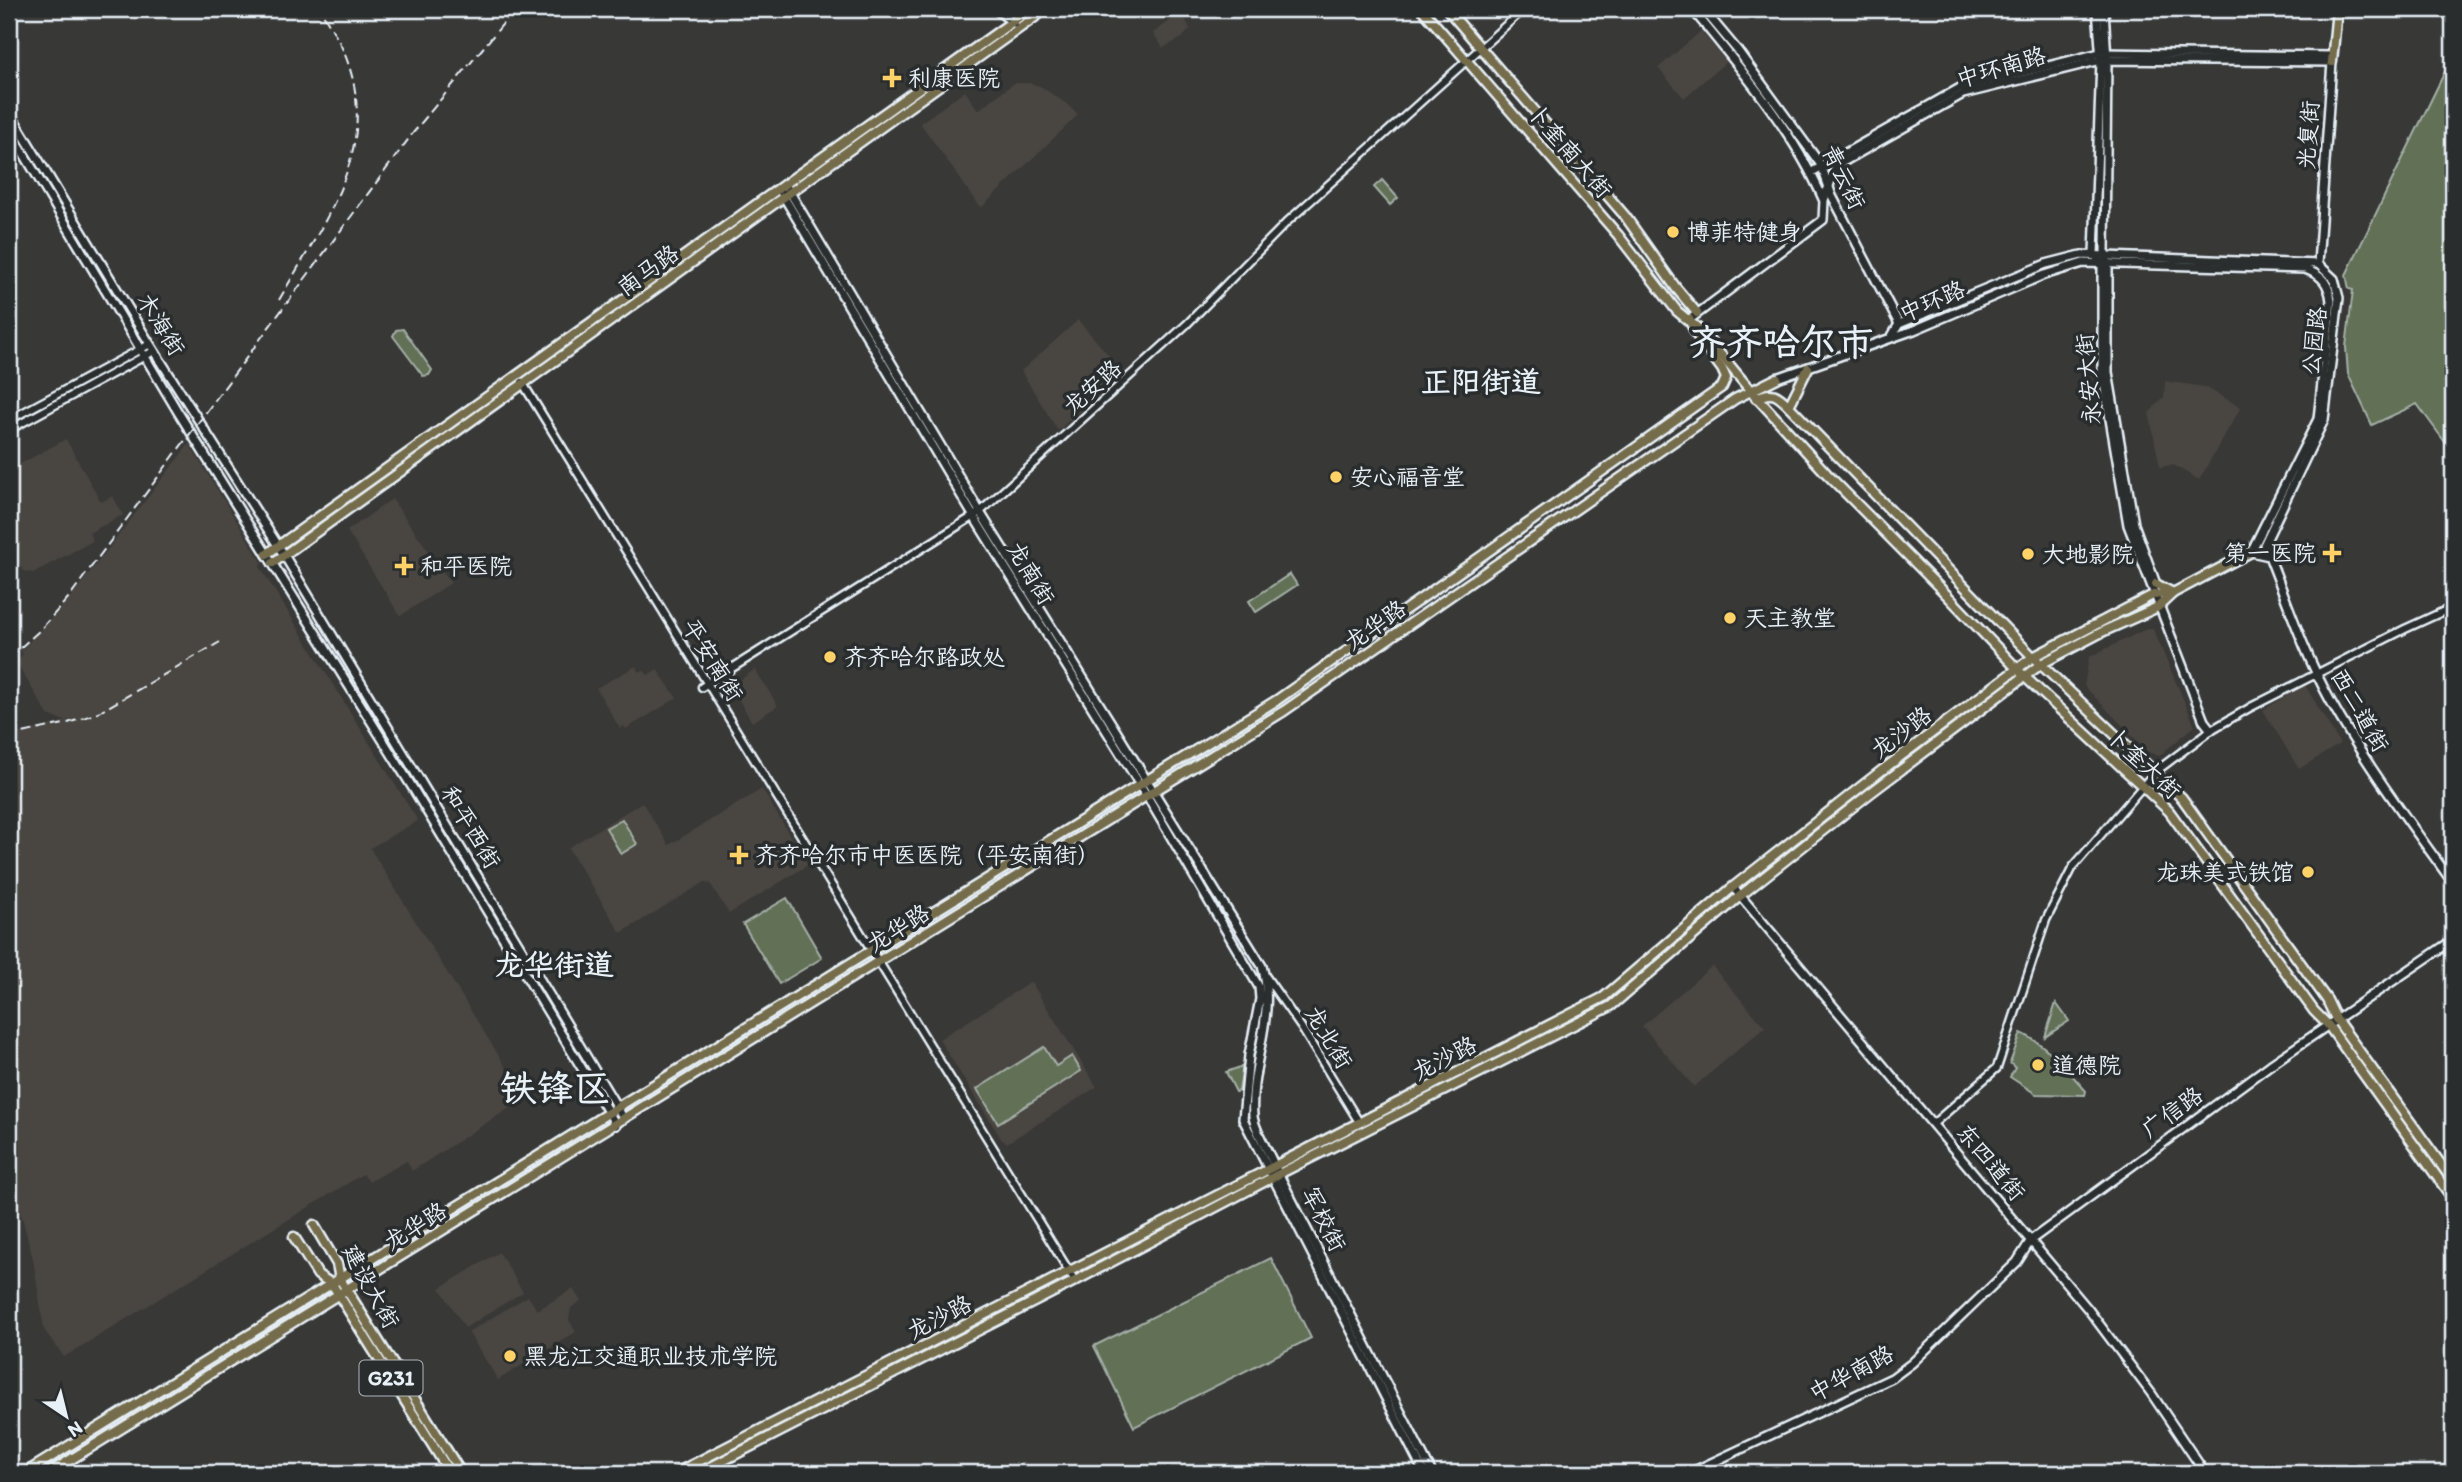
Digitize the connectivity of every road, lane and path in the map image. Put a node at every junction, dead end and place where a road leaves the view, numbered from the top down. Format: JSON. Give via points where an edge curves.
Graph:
{"nodes":[{"id":1,"x":995,"y":9,"type":"edge"},
{"id":2,"x":1030,"y":9,"type":"edge"},
{"id":3,"x":1046,"y":9,"type":"edge"},
{"id":4,"x":1422,"y":9,"type":"edge"},
{"id":5,"x":1447,"y":9,"type":"edge"},
{"id":6,"x":1524,"y":9,"type":"edge"},
{"id":7,"x":1692,"y":9,"type":"edge"},
{"id":8,"x":1703,"y":9,"type":"edge"},
{"id":9,"x":2097,"y":9,"type":"edge"},
{"id":10,"x":2104,"y":9,"type":"edge"},
{"id":11,"x":2337,"y":9,"type":"edge"},
{"id":12,"x":1012,"y":22,"type":"junction"},
{"id":13,"x":1020,"y":27,"type":"junction"},
{"id":14,"x":1479,"y":47,"type":"junction"},
{"id":15,"x":2104,"y":56,"type":"junction"},
{"id":16,"x":2332,"y":59,"type":"junction"},
{"id":17,"x":1465,"y":61,"type":"junction"},
{"id":18,"x":9,"y":111,"type":"edge"},
{"id":19,"x":9,"y":129,"type":"edge"},
{"id":20,"x":1821,"y":165,"type":"junction"},
{"id":21,"x":1812,"y":172,"type":"junction"},
{"id":22,"x":1829,"y":186,"type":"junction"},
{"id":23,"x":785,"y":190,"type":"junction"},
{"id":24,"x":1824,"y":200,"type":"junction"},
{"id":25,"x":2094,"y":254,"type":"junction"},
{"id":26,"x":2105,"y":255,"type":"junction"},
{"id":27,"x":2105,"y":264,"type":"junction"},
{"id":28,"x":2318,"y":264,"type":"junction"},
{"id":29,"x":1697,"y":313,"type":"junction"},
{"id":30,"x":1689,"y":319,"type":"junction"},
{"id":31,"x":1899,"y":324,"type":"junction"},
{"id":32,"x":1889,"y":339,"type":"junction"},
{"id":33,"x":152,"y":347,"type":"junction"},
{"id":34,"x":143,"y":353,"type":"junction"},
{"id":35,"x":1808,"y":368,"type":"junction"},
{"id":36,"x":518,"y":375,"type":"junction"},
{"id":37,"x":1777,"y":379,"type":"joint"},
{"id":38,"x":523,"y":384,"type":"junction"},
{"id":39,"x":1753,"y":395,"type":"junction"},
{"id":40,"x":1788,"y":406,"type":"junction"},
{"id":41,"x":9,"y":420,"type":"edge"},
{"id":42,"x":9,"y":430,"type":"edge"},
{"id":43,"x":977,"y":514,"type":"junction"},
{"id":44,"x":278,"y":546,"type":"junction"},
{"id":45,"x":2251,"y":552,"type":"junction"},
{"id":46,"x":267,"y":554,"type":"junction"},
{"id":47,"x":284,"y":555,"type":"junction"},
{"id":48,"x":2269,"y":556,"type":"junction"},
{"id":49,"x":272,"y":563,"type":"junction"},
{"id":50,"x":2156,"y":584,"type":"joint"},
{"id":51,"x":2173,"y":593,"type":"junction"},
{"id":52,"x":2154,"y":595,"type":"junction"},
{"id":53,"x":2158,"y":607,"type":"junction"},
{"id":54,"x":2453,"y":607,"type":"edge"},
{"id":55,"x":2033,"y":657,"type":"junction"},
{"id":56,"x":2041,"y":664,"type":"junction"},
{"id":57,"x":2017,"y":669,"type":"junction"},
{"id":58,"x":2317,"y":674,"type":"junction"},
{"id":59,"x":2025,"y":677,"type":"junction"},
{"id":60,"x":704,"y":686,"type":"junction"},
{"id":61,"x":2211,"y":730,"type":"junction"},
{"id":62,"x":2155,"y":772,"type":"junction"},
{"id":63,"x":1144,"y":782,"type":"junction"},
{"id":64,"x":2142,"y":787,"type":"junction"},
{"id":65,"x":1151,"y":794,"type":"junction"},
{"id":66,"x":2453,"y":883,"type":"edge"},
{"id":67,"x":1733,"y":887,"type":"junction"},
{"id":68,"x":1740,"y":896,"type":"junction"},
{"id":69,"x":2453,"y":940,"type":"edge"},
{"id":70,"x":871,"y":951,"type":"junction"},
{"id":71,"x":879,"y":963,"type":"junction"},
{"id":72,"x":1263,"y":973,"type":"junction"},
{"id":73,"x":1257,"y":1010,"type":"joint"},
{"id":74,"x":2336,"y":1019,"type":"junction"},
{"id":75,"x":2328,"y":1025,"type":"junction"},
{"id":76,"x":1298,"y":1028,"type":"dead end"},
{"id":77,"x":617,"y":1108,"type":"junction"},
{"id":78,"x":608,"y":1113,"type":"junction"},
{"id":79,"x":624,"y":1119,"type":"junction"},
{"id":80,"x":1359,"y":1122,"type":"junction"},
{"id":81,"x":1933,"y":1124,"type":"junction"},
{"id":82,"x":616,"y":1125,"type":"junction"},
{"id":83,"x":1271,"y":1166,"type":"junction"},
{"id":84,"x":1276,"y":1175,"type":"junction"},
{"id":85,"x":2453,"y":1181,"type":"edge"},
{"id":86,"x":2453,"y":1199,"type":"edge"},
{"id":87,"x":314,"y":1225,"type":"dead end"},
{"id":88,"x":294,"y":1237,"type":"dead end"},
{"id":89,"x":2031,"y":1240,"type":"junction"},
{"id":90,"x":1069,"y":1272,"type":"junction"},
{"id":91,"x":336,"y":1281,"type":"junction"},
{"id":92,"x":1075,"y":1281,"type":"junction"},
{"id":93,"x":343,"y":1292,"type":"junction"},
{"id":94,"x":25,"y":1473,"type":"edge"},
{"id":95,"x":49,"y":1473,"type":"edge"},
{"id":96,"x":450,"y":1473,"type":"edge"},
{"id":97,"x":461,"y":1473,"type":"edge"},
{"id":98,"x":676,"y":1473,"type":"edge"},
{"id":99,"x":699,"y":1473,"type":"edge"},
{"id":100,"x":1424,"y":1473,"type":"edge"},
{"id":101,"x":1432,"y":1473,"type":"edge"},
{"id":102,"x":1690,"y":1473,"type":"edge"},
{"id":103,"x":2205,"y":1473,"type":"edge"}],
"edges":[{"from":1,"to":12,"type":"main road"},
{"from":2,"to":12,"type":"main road","name":"南马路"},
{"from":3,"to":13,"type":"main road","name":"南马路"},
{"from":4,"to":17,"type":"main road","name":"卜奎南大街"},
{"from":5,"to":14,"type":"main road","name":"卜奎南大街"},
{"from":6,"to":14,"type":"street","name":"龙安路"},
{"from":7,"to":21,"type":"main road","name":"青云街"},
{"from":8,"to":20,"type":"main road","name":"青云街"},
{"from":9,"to":15,"type":"main road","name":"永安大街"},
{"from":10,"to":15,"type":"main road","name":"永安大街"},
{"from":11,"to":16,"type":"main road","name":"光复街"},
{"from":12,"to":13,"type":"main road"},
{"from":12,"to":23,"type":"main road","name":"南马路"},
{"from":13,"to":23,"type":"main road","name":"南马路"},
{"from":14,"to":17,"type":"street","name":"龙安路"},
{"from":14,"to":29,"type":"main road","name":"卜奎南大街","via":[[1625,216]]},
{"from":15,"to":16,"type":"main road","name":"中环南路"},
{"from":15,"to":20,"type":"main road","name":"中环南路","via":[[1960,88]]},
{"from":15,"to":22,"type":"main road","name":"中环南路","via":[[1963,94],[1836,166]]},
{"from":15,"to":25,"type":"main road","name":"永安大街"},
{"from":15,"to":26,"type":"main road","name":"永安大街"},
{"from":16,"to":28,"type":"main road","name":"光复街"},
{"from":17,"to":30,"type":"main road","name":"卜奎南大街","via":[[1618,234],[1677,311]]},
{"from":17,"to":43,"type":"street","name":"龙安路","via":[[1287,222],[1187,324]]},
{"from":18,"to":33,"type":"main road","name":"木海街"},
{"from":19,"to":34,"type":"main road","name":"木海街"},
{"from":20,"to":21,"type":"main road","name":"中环南路"},
{"from":20,"to":22,"type":"main road","name":"青云街"},
{"from":21,"to":24,"type":"main road","name":"青云街"},
{"from":22,"to":24,"type":"main road","name":"中环南路"},
{"from":22,"to":31,"type":"main road","name":"青云街"},
{"from":23,"to":36,"type":"main road","name":"南马路"},
{"from":23,"to":38,"type":"main road","name":"南马路"},
{"from":23,"to":43,"type":"main road","name":"龙南街"},
{"from":24,"to":29,"type":"main road","name":"中环南路","via":[[1823,220]]},
{"from":25,"to":26,"type":"main road"},
{"from":25,"to":27,"type":"main road"},
{"from":25,"to":31,"type":"main road","name":"中环路","via":[[2046,264]]},
{"from":26,"to":27,"type":"main road","name":"永安大街"},
{"from":26,"to":28,"type":"main road"},
{"from":27,"to":32,"type":"main road","name":"中环路","via":[[2083,263],[2043,275]]},
{"from":27,"to":45,"type":"main road","name":"公园路","via":[[2305,269],[2329,286],[2318,419]]},
{"from":27,"to":50,"type":"main road","name":"永安大街","via":[[2108,372],[2134,524]]},
{"from":27,"to":52,"type":"main road","name":"永安大街","via":[[2102,379],[2128,525]]},
{"from":28,"to":48,"type":"main road","name":"公园路","via":[[2334,279],[2339,298],[2324,420],[2264,545]]},
{"from":29,"to":30,"type":"main road","name":"中环南路"},
{"from":30,"to":39,"type":"main road"},
{"from":30,"to":63,"type":"main road","name":"龙华路","via":[[1723,369],[1722,387],[1277,700]]},
{"from":31,"to":32,"type":"main road"},
{"from":32,"to":35,"type":"main road","name":"中环路"},
{"from":33,"to":34,"type":"street"},
{"from":33,"to":44,"type":"main road","name":"木海街"},
{"from":34,"to":41,"type":"street"},
{"from":34,"to":42,"type":"street"},
{"from":34,"to":46,"type":"main road","name":"木海街"},
{"from":35,"to":37,"type":"main road","name":"中环路"},
{"from":35,"to":40,"type":"main road"},
{"from":36,"to":38,"type":"street","name":"平安南街"},
{"from":36,"to":44,"type":"main road","name":"南马路"},
{"from":37,"to":39,"type":"main road","name":"龙华路"},
{"from":38,"to":47,"type":"main road","name":"南马路"},
{"from":38,"to":60,"type":"street","name":"平安南街"},
{"from":39,"to":40,"type":"main road","name":"卜奎大街","via":[[1776,393]]},
{"from":39,"to":57,"type":"main road","name":"卜奎大街"},
{"from":39,"to":65,"type":"main road","name":"龙华路","via":[[1735,399],[1284,711]]},
{"from":40,"to":55,"type":"main road","name":"卜奎大街"},
{"from":43,"to":60,"type":"street","name":"龙安路"},
{"from":43,"to":63,"type":"main road","name":"龙南街"},
{"from":44,"to":46,"type":"main road","name":"南马路"},
{"from":44,"to":47,"type":"main road","name":"木海街"},
{"from":45,"to":48,"type":"main road"},
{"from":45,"to":51,"type":"main road","name":"龙沙路"},
{"from":46,"to":49,"type":"main road","name":"木海街"},
{"from":47,"to":49,"type":"main road","name":"南马路"},
{"from":47,"to":77,"type":"main road","name":"和平西街"},
{"from":48,"to":58,"type":"main road","name":"西二道街"},
{"from":49,"to":78,"type":"main road","name":"和平西街"},
{"from":50,"to":51,"type":"main road"},
{"from":51,"to":52,"type":"main road","name":"龙沙路"},
{"from":51,"to":53,"type":"main road","name":"龙沙路"},
{"from":52,"to":53,"type":"main road","name":"永安大街"},
{"from":52,"to":55,"type":"main road","name":"龙沙路"},
{"from":53,"to":56,"type":"main road","name":"龙沙路"},
{"from":53,"to":61,"type":"main road","name":"永安大街"},
{"from":54,"to":58,"type":"street"},
{"from":55,"to":56,"type":"main road","name":"卜奎大街"},
{"from":55,"to":57,"type":"main road","name":"龙沙路"},
{"from":56,"to":59,"type":"main road","name":"龙沙路"},
{"from":56,"to":62,"type":"main road","name":"卜奎大街"},
{"from":57,"to":59,"type":"main road","name":"卜奎大街"},
{"from":57,"to":67,"type":"main road","name":"龙沙路"},
{"from":58,"to":61,"type":"street"},
{"from":58,"to":66,"type":"main road","name":"西二道街","via":[[2381,785]]},
{"from":59,"to":64,"type":"main road","name":"卜奎大街"},
{"from":59,"to":68,"type":"main road","name":"龙沙路"},
{"from":60,"to":70,"type":"street","name":"平安南街"},
{"from":61,"to":62,"type":"street"},
{"from":62,"to":64,"type":"street"},
{"from":62,"to":74,"type":"main road","name":"卜奎大街","via":[[2182,798]]},
{"from":63,"to":65,"type":"main road","name":"龙南街"},
{"from":63,"to":70,"type":"main road","name":"龙华路"},
{"from":64,"to":75,"type":"main road","name":"卜奎大街","via":[[2169,811]]},
{"from":64,"to":81,"type":"street","via":[[2073,867],[2046,920],[1997,1068]]},
{"from":65,"to":71,"type":"main road","name":"龙华路"},
{"from":65,"to":72,"type":"main road","name":"龙南街"},
{"from":65,"to":73,"type":"main road","name":"龙南街","via":[[1259,986]]},
{"from":67,"to":68,"type":"main road","name":"东四道街"},
{"from":67,"to":80,"type":"main road","name":"龙沙路","via":[[1605,997]]},
{"from":68,"to":81,"type":"main road","name":"东四道街"},
{"from":68,"to":84,"type":"main road","name":"龙沙路","via":[[1611,1006]]},
{"from":69,"to":74,"type":"main road","name":"广信路"},
{"from":70,"to":71,"type":"street","name":"平安南街"},
{"from":70,"to":77,"type":"main road","name":"龙华路"},
{"from":71,"to":79,"type":"main road","name":"龙华路"},
{"from":71,"to":90,"type":"street","name":"平安南街"},
{"from":72,"to":76,"type":"street","name":"龙北街"},
{"from":72,"to":80,"type":"street","name":"龙北街"},
{"from":72,"to":83,"type":"main road","name":"军校街","via":[[1266,1011],[1253,1118]]},
{"from":73,"to":83,"type":"main road","name":"军校街","via":[[1243,1119]]},
{"from":74,"to":75,"type":"main road","name":"广信路"},
{"from":74,"to":85,"type":"main road","name":"卜奎大街"},
{"from":75,"to":86,"type":"main road","name":"卜奎大街"},
{"from":75,"to":89,"type":"main road","name":"广信路"},
{"from":77,"to":78,"type":"main road","name":"龙华路"},
{"from":77,"to":79,"type":"main road","name":"和平西街"},
{"from":78,"to":82,"type":"main road","name":"和平西街"},
{"from":78,"to":91,"type":"main road","name":"龙华路"},
{"from":79,"to":82,"type":"main road","name":"龙华路"},
{"from":80,"to":83,"type":"main road","name":"龙沙路"},
{"from":81,"to":89,"type":"main road","name":"东四道街"},
{"from":82,"to":93,"type":"main road","name":"龙华路"},
{"from":83,"to":84,"type":"main road","name":"军校街"},
{"from":83,"to":90,"type":"main road","name":"龙沙路"},
{"from":84,"to":92,"type":"main road","name":"龙沙路"},
{"from":84,"to":100,"type":"main road","name":"军校街"},
{"from":84,"to":101,"type":"main road","name":"军校街"},
{"from":87,"to":91,"type":"main road","name":"建设大街","via":[[337,1264]]},
{"from":88,"to":91,"type":"main road","name":"建设大街","via":[[318,1275]]},
{"from":89,"to":102,"type":"main road","name":"中华南路","via":[[2017,1262],[1892,1378]]},
{"from":89,"to":103,"type":"main road","name":"东四道街","via":[[2151,1393]]},
{"from":90,"to":92,"type":"street","name":"平安南街"},
{"from":90,"to":98,"type":"main road","name":"龙沙路"},
{"from":91,"to":93,"type":"main road","name":"建设大街","number":"G231"},
{"from":91,"to":94,"type":"main road","name":"龙华路"},
{"from":92,"to":99,"type":"main road","name":"龙沙路"},
{"from":93,"to":95,"type":"main road","name":"龙华路"},
{"from":93,"to":96,"type":"main road","name":"建设大街","number":"G231"},
{"from":93,"to":97,"type":"main road","name":"建设大街","number":"G231"}]}
